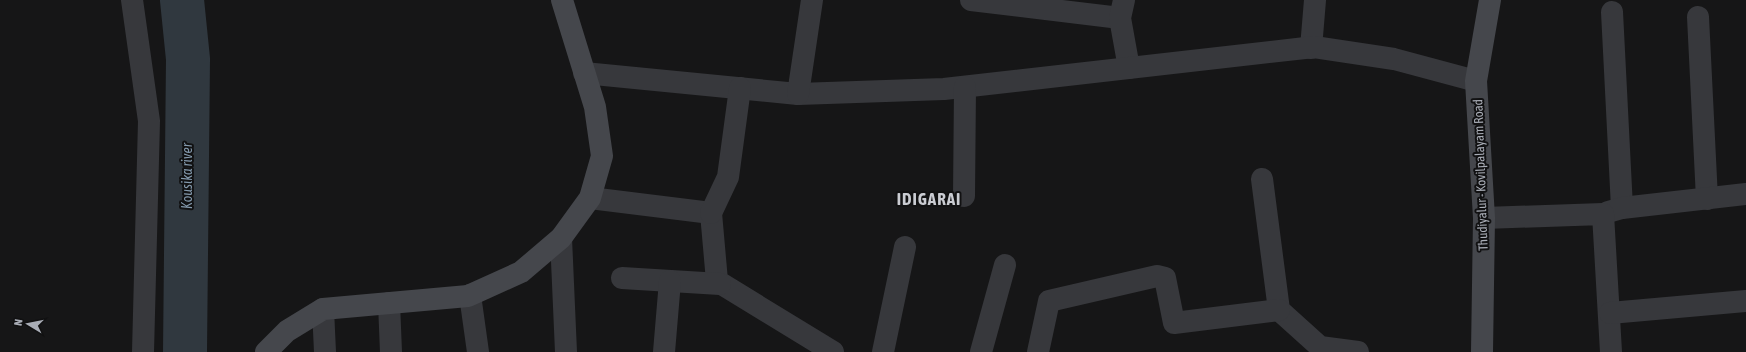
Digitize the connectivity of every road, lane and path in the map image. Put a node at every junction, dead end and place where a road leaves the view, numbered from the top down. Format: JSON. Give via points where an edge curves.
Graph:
{"nodes":[{"id":1,"x":132,"y":0,"type":"edge"},
{"id":2,"x":562,"y":0,"type":"edge"},
{"id":3,"x":812,"y":0,"type":"edge"},
{"id":4,"x":971,"y":0,"type":"edge"},
{"id":5,"x":1315,"y":0,"type":"edge"},
{"id":6,"x":1490,"y":0,"type":"edge"},
{"id":7,"x":1122,"y":9,"type":"edge"},
{"id":8,"x":1612,"y":12,"type":"dead end"},
{"id":9,"x":1698,"y":17,"type":"dead end"},
{"id":10,"x":1311,"y":48,"type":"junction"},
{"id":11,"x":1129,"y":68,"type":"junction"},
{"id":12,"x":584,"y":73,"type":"junction"},
{"id":13,"x":1476,"y":81,"type":"junction"},
{"id":14,"x":965,"y":87,"type":"junction"},
{"id":15,"x":740,"y":88,"type":"junction"},
{"id":16,"x":798,"y":94,"type":"junction"},
{"id":17,"x":1262,"y":179,"type":"dead end"},
{"id":18,"x":1746,"y":194,"type":"edge"},
{"id":19,"x":964,"y":196,"type":"dead end"},
{"id":20,"x":590,"y":198,"type":"junction"},
{"id":21,"x":1706,"y":199,"type":"junction"},
{"id":22,"x":1613,"y":211,"type":"junction"},
{"id":23,"x":711,"y":214,"type":"junction"},
{"id":24,"x":1484,"y":218,"type":"junction"},
{"id":25,"x":561,"y":238,"type":"junction"},
{"id":26,"x":905,"y":247,"type":"dead end"},
{"id":27,"x":1005,"y":265,"type":"dead end"},
{"id":28,"x":622,"y":278,"type":"dead end"},
{"id":29,"x":670,"y":281,"type":"junction"},
{"id":30,"x":720,"y":284,"type":"junction"},
{"id":31,"x":470,"y":295,"type":"junction"},
{"id":32,"x":1746,"y":301,"type":"edge"},
{"id":33,"x":389,"y":303,"type":"junction"},
{"id":34,"x":323,"y":309,"type":"junction"},
{"id":35,"x":1279,"y":310,"type":"junction"},
{"id":36,"x":1610,"y":313,"type":"junction"},
{"id":37,"x":143,"y":352,"type":"edge"},
{"id":38,"x":266,"y":352,"type":"edge"},
{"id":39,"x":325,"y":352,"type":"edge"},
{"id":40,"x":391,"y":352,"type":"edge"},
{"id":41,"x":478,"y":352,"type":"edge"},
{"id":42,"x":566,"y":352,"type":"edge"},
{"id":43,"x":664,"y":352,"type":"edge"},
{"id":44,"x":833,"y":352,"type":"edge"},
{"id":45,"x":883,"y":352,"type":"edge"},
{"id":46,"x":981,"y":352,"type":"edge"},
{"id":47,"x":1038,"y":352,"type":"edge"},
{"id":48,"x":1358,"y":352,"type":"edge"},
{"id":49,"x":1482,"y":352,"type":"edge"},
{"id":50,"x":1611,"y":352,"type":"edge"}],
"edges":[{"from":1,"to":37,"type":"street","via":[[149,121]]},
{"from":2,"to":12,"type":"street"},
{"from":3,"to":16,"type":"street"},
{"from":4,"to":7,"type":"street"},
{"from":5,"to":10,"type":"street"},
{"from":6,"to":13,"type":"street","name":"Thudiyalur - Kovilpalayam Road"},
{"from":7,"to":11,"type":"street"},
{"from":8,"to":22,"type":"street"},
{"from":9,"to":21,"type":"street"},
{"from":10,"to":11,"type":"street"},
{"from":10,"to":13,"type":"street","via":[[1394,59]]},
{"from":11,"to":14,"type":"street"},
{"from":12,"to":15,"type":"street"},
{"from":12,"to":20,"type":"street","via":[[595,107],[602,156]]},
{"from":13,"to":24,"type":"street","name":"Thudiyalur - Kovilpalayam Road"},
{"from":14,"to":16,"type":"street"},
{"from":14,"to":19,"type":"street"},
{"from":15,"to":16,"type":"street"},
{"from":15,"to":23,"type":"street","via":[[728,177]]},
{"from":17,"to":35,"type":"street"},
{"from":18,"to":21,"type":"street"},
{"from":20,"to":23,"type":"street"},
{"from":20,"to":25,"type":"street"},
{"from":21,"to":22,"type":"street"},
{"from":22,"to":24,"type":"street"},
{"from":22,"to":36,"type":"street"},
{"from":23,"to":30,"type":"street","via":[[717,282]]},
{"from":24,"to":49,"type":"street","name":"Thudiyalur - Kovilpalayam Road"},
{"from":25,"to":31,"type":"street","via":[[521,272]]},
{"from":25,"to":42,"type":"street"},
{"from":26,"to":45,"type":"street"},
{"from":27,"to":46,"type":"street"},
{"from":28,"to":29,"type":"street"},
{"from":29,"to":30,"type":"street"},
{"from":29,"to":43,"type":"street"},
{"from":30,"to":44,"type":"street"},
{"from":31,"to":33,"type":"street"},
{"from":31,"to":41,"type":"street"},
{"from":32,"to":36,"type":"street"},
{"from":33,"to":34,"type":"street"},
{"from":33,"to":40,"type":"street"},
{"from":34,"to":38,"type":"street","via":[[287,331]]},
{"from":34,"to":39,"type":"street"},
{"from":35,"to":47,"type":"street","via":[[1174,323],[1165,278],[1157,276],[1049,301]]},
{"from":35,"to":48,"type":"street","via":[[1320,347]]},
{"from":36,"to":50,"type":"street"}]}
